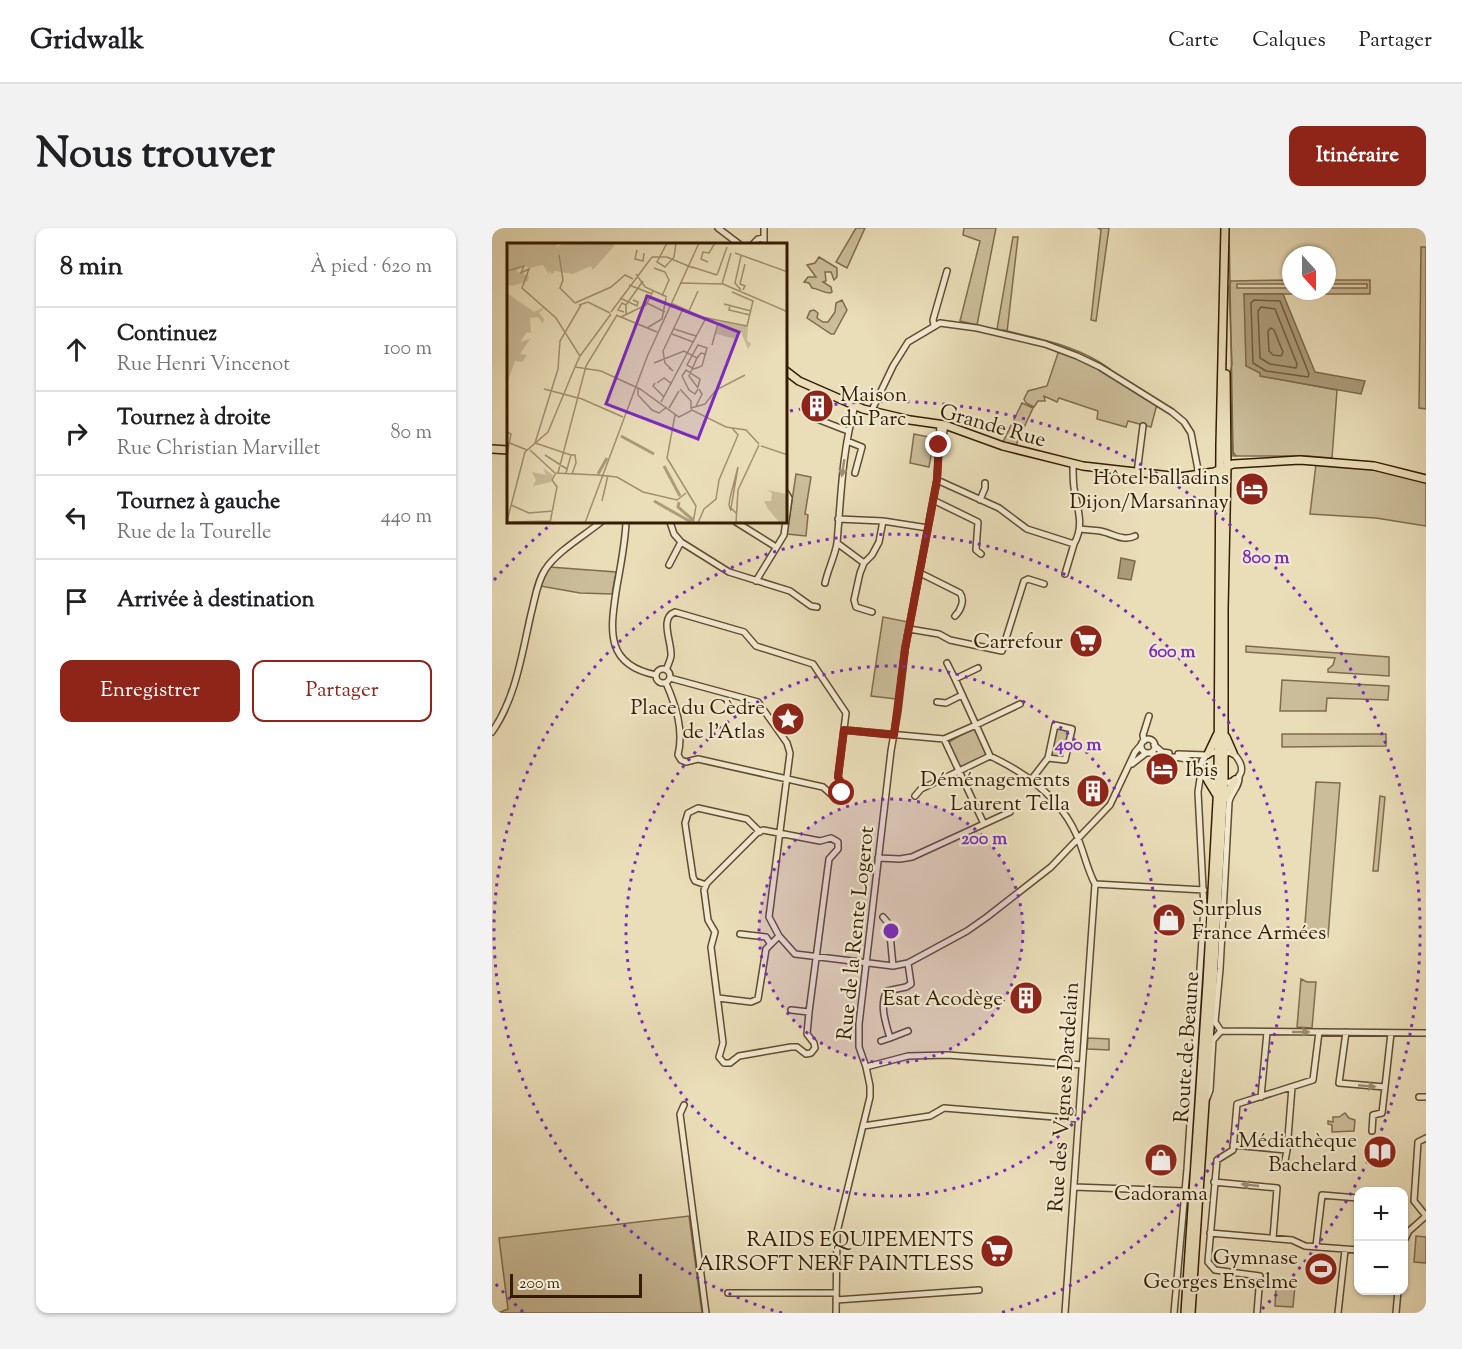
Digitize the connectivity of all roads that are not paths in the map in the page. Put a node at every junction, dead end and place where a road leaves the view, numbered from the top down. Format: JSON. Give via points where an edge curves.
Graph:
{"nodes":[{"id":1,"x":718,"y":228,"type":"edge"},
{"id":2,"x":764,"y":228,"type":"edge"},
{"id":3,"x":1225,"y":228,"type":"edge"},
{"id":4,"x":764,"y":241,"type":"edge"},
{"id":5,"x":738,"y":243,"type":"edge"},
{"id":6,"x":947,"y":271,"type":"dead end"},
{"id":7,"x":934,"y":325,"type":"junction"},
{"id":8,"x":788,"y":373,"type":"edge"},
{"id":9,"x":827,"y":394,"type":"junction"},
{"id":10,"x":855,"y":406,"type":"junction"},
{"id":11,"x":871,"y":412,"type":"junction"},
{"id":12,"x":943,"y":425,"type":"junction"},
{"id":13,"x":1143,"y":426,"type":"dead end"},
{"id":14,"x":848,"y":431,"type":"junction"},
{"id":15,"x":847,"y":441,"type":"junction"},
{"id":16,"x":492,"y":449,"type":"edge"},
{"id":17,"x":507,"y":450,"type":"edge"},
{"id":18,"x":1073,"y":464,"type":"junction"},
{"id":19,"x":1224,"y":468,"type":"junction"},
{"id":20,"x":855,"y":473,"type":"dead end"},
{"id":21,"x":1137,"y":473,"type":"junction"},
{"id":22,"x":1199,"y":475,"type":"junction"},
{"id":23,"x":1426,"y":479,"type":"edge"},
{"id":24,"x":937,"y":480,"type":"junction"},
{"id":25,"x":985,"y":483,"type":"dead end"},
{"id":26,"x":933,"y":500,"type":"junction"},
{"id":27,"x":980,"y":500,"type":"junction"},
{"id":28,"x":838,"y":519,"type":"junction"},
{"id":29,"x":883,"y":521,"type":"junction"},
{"id":30,"x":599,"y":524,"type":"edge"},
{"id":31,"x":626,"y":524,"type":"edge"},
{"id":32,"x":671,"y":524,"type":"edge"},
{"id":33,"x":739,"y":524,"type":"edge"},
{"id":34,"x":786,"y":524,"type":"edge"},
{"id":35,"x":928,"y":528,"type":"junction"},
{"id":36,"x":1080,"y":529,"type":"junction"},
{"id":37,"x":1135,"y":536,"type":"dead end"},
{"id":38,"x":681,"y":542,"type":"junction"},
{"id":39,"x":837,"y":543,"type":"junction"},
{"id":40,"x":1074,"y":544,"type":"junction"},
{"id":41,"x":776,"y":547,"type":"junction"},
{"id":42,"x":975,"y":552,"type":"dead end"},
{"id":43,"x":864,"y":563,"type":"junction"},
{"id":44,"x":669,"y":565,"type":"dead end"},
{"id":45,"x":920,"y":573,"type":"junction"},
{"id":46,"x":1065,"y":574,"type":"dead end"},
{"id":47,"x":756,"y":581,"type":"junction"},
{"id":48,"x":825,"y":583,"type":"dead end"},
{"id":49,"x":1044,"y":584,"type":"dead end"},
{"id":50,"x":817,"y":607,"type":"dead end"},
{"id":51,"x":872,"y":612,"type":"dead end"},
{"id":52,"x":956,"y":616,"type":"dead end"},
{"id":53,"x":909,"y":629,"type":"junction"},
{"id":54,"x":947,"y":663,"type":"dead end"},
{"id":55,"x":978,"y":668,"type":"dead end"},
{"id":56,"x":666,"y":670,"type":"junction"},
{"id":57,"x":656,"y":675,"type":"junction"},
{"id":58,"x":955,"y":679,"type":"junction"},
{"id":59,"x":668,"y":680,"type":"junction"},
{"id":60,"x":962,"y":695,"type":"junction"},
{"id":61,"x":937,"y":702,"type":"dead end"},
{"id":62,"x":1020,"y":704,"type":"dead end"},
{"id":63,"x":1149,"y":716,"type":"dead end"},
{"id":64,"x":976,"y":725,"type":"junction"},
{"id":65,"x":844,"y":730,"type":"junction"},
{"id":66,"x":492,"y":732,"type":"edge"},
{"id":67,"x":1221,"y":733,"type":"junction"},
{"id":68,"x":894,"y":735,"type":"junction"},
{"id":69,"x":944,"y":739,"type":"junction"},
{"id":70,"x":1147,"y":743,"type":"junction"},
{"id":71,"x":1221,"y":752,"type":"junction"},
{"id":72,"x":1148,"y":753,"type":"junction"},
{"id":73,"x":1233,"y":753,"type":"junction"},
{"id":74,"x":1207,"y":754,"type":"junction"},
{"id":75,"x":990,"y":756,"type":"junction"},
{"id":76,"x":1048,"y":758,"type":"junction"},
{"id":77,"x":1131,"y":765,"type":"junction"},
{"id":78,"x":959,"y":771,"type":"junction"},
{"id":79,"x":1201,"y":771,"type":"junction"},
{"id":80,"x":1237,"y":778,"type":"junction"},
{"id":81,"x":787,"y":779,"type":"junction"},
{"id":82,"x":1031,"y":780,"type":"junction"},
{"id":83,"x":1207,"y":780,"type":"junction"},
{"id":84,"x":1221,"y":783,"type":"junction"},
{"id":85,"x":1198,"y":788,"type":"junction"},
{"id":86,"x":915,"y":796,"type":"dead end"},
{"id":87,"x":1217,"y":796,"type":"junction"},
{"id":88,"x":1222,"y":803,"type":"junction"},
{"id":89,"x":1010,"y":812,"type":"dead end"},
{"id":90,"x":984,"y":824,"type":"junction"},
{"id":91,"x":760,"y":832,"type":"junction"},
{"id":92,"x":781,"y":832,"type":"junction"},
{"id":93,"x":1078,"y":839,"type":"junction"},
{"id":94,"x":878,"y":858,"type":"junction"},
{"id":95,"x":1095,"y":884,"type":"junction"},
{"id":96,"x":706,"y":885,"type":"junction"},
{"id":97,"x":1204,"y":890,"type":"junction"},
{"id":98,"x":883,"y":917,"type":"dead end"},
{"id":99,"x":740,"y":934,"type":"dead end"},
{"id":100,"x":779,"y":936,"type":"junction"},
{"id":101,"x":770,"y":943,"type":"junction"},
{"id":102,"x":817,"y":958,"type":"junction"},
{"id":103,"x":866,"y":963,"type":"junction"},
{"id":104,"x":908,"y":963,"type":"junction"},
{"id":105,"x":893,"y":966,"type":"junction"},
{"id":106,"x":717,"y":998,"type":"junction"},
{"id":107,"x":791,"y":1010,"type":"dead end"},
{"id":108,"x":809,"y":1012,"type":"junction"},
{"id":109,"x":908,"y":1031,"type":"dead end"},
{"id":110,"x":1221,"y":1031,"type":"junction"},
{"id":111,"x":1267,"y":1032,"type":"junction"},
{"id":112,"x":1319,"y":1032,"type":"junction"},
{"id":113,"x":1346,"y":1032,"type":"junction"},
{"id":114,"x":1391,"y":1033,"type":"junction"},
{"id":115,"x":1426,"y":1033,"type":"edge"},
{"id":116,"x":890,"y":1038,"type":"junction"},
{"id":117,"x":881,"y":1041,"type":"dead end"},
{"id":118,"x":865,"y":1065,"type":"junction"},
{"id":119,"x":1082,"y":1065,"type":"junction"},
{"id":120,"x":1292,"y":1087,"type":"junction"},
{"id":121,"x":1385,"y":1087,"type":"junction"},
{"id":122,"x":1262,"y":1097,"type":"junction"},
{"id":123,"x":684,"y":1105,"type":"dead end"},
{"id":124,"x":1204,"y":1107,"type":"junction"},
{"id":125,"x":1079,"y":1119,"type":"junction"},
{"id":126,"x":863,"y":1126,"type":"junction"},
{"id":127,"x":1372,"y":1131,"type":"dead end"},
{"id":128,"x":1426,"y":1138,"type":"edge"},
{"id":129,"x":1233,"y":1144,"type":"junction"},
{"id":130,"x":1287,"y":1150,"type":"junction"},
{"id":131,"x":1284,"y":1167,"type":"dead end"},
{"id":132,"x":1215,"y":1182,"type":"junction"},
{"id":133,"x":1074,"y":1187,"type":"junction"},
{"id":134,"x":1184,"y":1191,"type":"junction"},
{"id":135,"x":1354,"y":1198,"type":"edge"},
{"id":136,"x":1426,"y":1216,"type":"edge"},
{"id":137,"x":1210,"y":1233,"type":"junction"},
{"id":138,"x":1408,"y":1233,"type":"edge"},
{"id":139,"x":1273,"y":1238,"type":"junction"},
{"id":140,"x":1316,"y":1246,"type":"junction"},
{"id":141,"x":1345,"y":1250,"type":"junction"},
{"id":142,"x":1354,"y":1250,"type":"edge"},
{"id":143,"x":979,"y":1290,"type":"dead end"},
{"id":144,"x":728,"y":1293,"type":"dead end"},
{"id":145,"x":836,"y":1293,"type":"junction"},
{"id":146,"x":1398,"y":1295,"type":"edge"},
{"id":147,"x":836,"y":1300,"type":"junction"},
{"id":148,"x":1188,"y":1312,"type":"edge"},
{"id":149,"x":706,"y":1313,"type":"edge"},
{"id":150,"x":836,"y":1313,"type":"edge"},
{"id":151,"x":1065,"y":1313,"type":"edge"},
{"id":152,"x":1174,"y":1313,"type":"edge"},
{"id":153,"x":1257,"y":1313,"type":"edge"},
{"id":154,"x":1338,"y":1313,"type":"edge"},
{"id":155,"x":1396,"y":1313,"type":"edge"}],
"edges":[{"from":1,"to":5,"type":"street"},
{"from":2,"to":4,"type":"street"},
{"from":3,"to":19,"type":"main road","name":"Route de Beaune"},
{"from":6,"to":7,"type":"street"},
{"from":7,"to":11,"type":"street","via":[[902,349]]},
{"from":7,"to":22,"type":"street","via":[[942,322],[1045,344],[1100,367],[1184,422],[1191,433]]},
{"from":8,"to":9,"type":"main road","name":"Grande Rue"},
{"from":9,"to":10,"type":"main road","name":"Grande Rue"},
{"from":9,"to":14,"type":"street","via":[[817,419]]},
{"from":10,"to":11,"type":"main road","name":"Grande Rue"},
{"from":10,"to":14,"type":"street"},
{"from":11,"to":12,"type":"main road","name":"Grande Rue"},
{"from":12,"to":18,"type":"main road","name":"Grande Rue"},
{"from":12,"to":24,"type":"street","name":"Rue de la Rente Logerot"},
{"from":13,"to":21,"type":"street"},
{"from":14,"to":15,"type":"street"},
{"from":15,"to":20,"type":"street","via":[[862,447]]},
{"from":15,"to":28,"type":"street","one_way":true},
{"from":16,"to":17,"type":"main road"},
{"from":18,"to":21,"type":"main road","name":"Grande Rue"},
{"from":18,"to":36,"type":"street"},
{"from":19,"to":22,"type":"main road","name":"Grande Rue"},
{"from":19,"to":23,"type":"main road","name":"Grande Rue","via":[[1233,464],[1300,460],[1374,465]]},
{"from":19,"to":67,"type":"main road","name":"Route de Beaune"},
{"from":21,"to":22,"type":"main road","name":"Grande Rue"},
{"from":24,"to":26,"type":"street","name":"Rue de la Rente Logerot"},
{"from":24,"to":27,"type":"street"},
{"from":25,"to":27,"type":"street"},
{"from":26,"to":35,"type":"street","name":"Rue de la Rente Logerot"},
{"from":26,"to":42,"type":"street","via":[[978,522]]},
{"from":27,"to":40,"type":"street","via":[[999,508],[1027,529]]},
{"from":28,"to":29,"type":"street"},
{"from":28,"to":39,"type":"street"},
{"from":29,"to":35,"type":"street"},
{"from":29,"to":43,"type":"street","via":[[875,550]]},
{"from":30,"to":66,"type":"street","via":[[544,571],[510,698]]},
{"from":31,"to":57,"type":"street","via":[[612,634],[617,650],[628,663]]},
{"from":32,"to":38,"type":"street"},
{"from":33,"to":41,"type":"street"},
{"from":34,"to":41,"type":"street"},
{"from":35,"to":45,"type":"street","name":"Rue de la Rente Logerot"},
{"from":36,"to":37,"type":"street","via":[[1119,537]]},
{"from":36,"to":40,"type":"street"},
{"from":38,"to":44,"type":"street"},
{"from":38,"to":47,"type":"street","via":[[729,572]]},
{"from":39,"to":43,"type":"street"},
{"from":39,"to":48,"type":"street"},
{"from":40,"to":46,"type":"street"},
{"from":41,"to":47,"type":"street"},
{"from":43,"to":51,"type":"street","via":[[854,604]]},
{"from":45,"to":52,"type":"street","via":[[960,593]]},
{"from":45,"to":53,"type":"street","name":"Rue de la Rente Logerot"},
{"from":47,"to":50,"type":"street","via":[[790,591]]},
{"from":49,"to":53,"type":"street","via":[[1024,581],[1002,651]]},
{"from":53,"to":68,"type":"street","name":"Rue de la Rente Logerot"},
{"from":54,"to":58,"type":"street"},
{"from":55,"to":58,"type":"street"},
{"from":56,"to":57,"type":"street","via":[[659,670]]},
{"from":56,"to":59,"type":"street","via":[[670,673]]},
{"from":56,"to":65,"type":"street","via":[[671,654],[667,620],[672,613],[744,632],[756,646],[815,666],[845,710]]},
{"from":57,"to":59,"type":"street","via":[[658,682]]},
{"from":58,"to":60,"type":"street"},
{"from":59,"to":81,"type":"street","via":[[758,702],[788,746]]},
{"from":59,"to":81,"type":"street","via":[[677,708],[681,760],[698,759]]},
{"from":60,"to":61,"type":"street","via":[[946,703]]},
{"from":60,"to":64,"type":"street"},
{"from":62,"to":64,"type":"street"},
{"from":63,"to":70,"type":"street"},
{"from":64,"to":69,"type":"street"},
{"from":64,"to":75,"type":"street"},
{"from":65,"to":68,"type":"street"},
{"from":65,"to":81,"type":"street","via":[[838,777],[843,788],[840,796],[832,796],[823,787]]},
{"from":67,"to":71,"type":"main road","name":"Route de Beaune"},
{"from":67,"to":73,"type":"main road"},
{"from":67,"to":74,"type":"main road"},
{"from":68,"to":69,"type":"street"},
{"from":68,"to":94,"type":"street","name":"Rue de la Rente Logerot"},
{"from":69,"to":78,"type":"street"},
{"from":70,"to":72,"type":"street","via":[[1142,750]]},
{"from":70,"to":72,"type":"street","via":[[1154,750]]},
{"from":70,"to":74,"type":"street","via":[[1165,753]]},
{"from":70,"to":77,"type":"street","via":[[1135,752]]},
{"from":71,"to":73,"type":"street"},
{"from":71,"to":74,"type":"street"},
{"from":71,"to":84,"type":"main road","name":"Route de Beaune"},
{"from":72,"to":77,"type":"street"},
{"from":72,"to":79,"type":"street","via":[[1189,759]]},
{"from":73,"to":80,"type":"street","via":[[1242,766]]},
{"from":74,"to":79,"type":"street"},
{"from":75,"to":78,"type":"street"},
{"from":75,"to":82,"type":"street"},
{"from":76,"to":76,"type":"street","via":[[1055,725],[1072,729],[1065,760]]},
{"from":76,"to":82,"type":"street"},
{"from":77,"to":93,"type":"street","via":[[1110,805]]},
{"from":78,"to":86,"type":"street","via":[[921,789]]},
{"from":78,"to":90,"type":"street"},
{"from":79,"to":83,"type":"street"},
{"from":79,"to":85,"type":"street"},
{"from":80,"to":84,"type":"street"},
{"from":80,"to":88,"type":"main road"},
{"from":80,"to":110,"type":"street","name":"Route de Beaune","via":[[1238,785],[1229,802],[1215,1022]]},
{"from":81,"to":92,"type":"street"},
{"from":82,"to":93,"type":"street","via":[[1059,808]]},
{"from":83,"to":84,"type":"street"},
{"from":83,"to":85,"type":"street"},
{"from":83,"to":87,"type":"main road"},
{"from":84,"to":87,"type":"main road","name":"Route de Beaune"},
{"from":84,"to":88,"type":"main road","name":"Route de Beaune"},
{"from":85,"to":97,"type":"street"},
{"from":87,"to":148,"type":"main road","name":"Route de Beaune"},
{"from":88,"to":124,"type":"main road","name":"Route de Beaune"},
{"from":89,"to":90,"type":"street"},
{"from":90,"to":94,"type":"street","via":[[912,857]]},
{"from":91,"to":92,"type":"street"},
{"from":91,"to":96,"type":"street"},
{"from":91,"to":96,"type":"street","via":[[747,819],[698,808],[688,813],[685,823],[693,877]]},
{"from":92,"to":100,"type":"street","via":[[769,917]]},
{"from":92,"to":102,"type":"street","via":[[838,842],[830,859]]},
{"from":93,"to":95,"type":"street"},
{"from":93,"to":104,"type":"street","via":[[1050,867],[987,917]]},
{"from":94,"to":103,"type":"street","name":"Rue de la Rente Logerot"},
{"from":95,"to":97,"type":"street"},
{"from":95,"to":119,"type":"street","name":"Rue des Vignes Dardelain"},
{"from":96,"to":106,"type":"street","via":[[708,920],[715,932],[711,947]]},
{"from":97,"to":134,"type":"street"},
{"from":98,"to":105,"type":"street","via":[[889,924]]},
{"from":99,"to":101,"type":"street","via":[[766,937]]},
{"from":100,"to":101,"type":"street"},
{"from":100,"to":102,"type":"street","via":[[793,953]]},
{"from":101,"to":106,"type":"street","via":[[764,955],[758,999],[751,1002]]},
{"from":102,"to":103,"type":"street"},
{"from":102,"to":108,"type":"street"},
{"from":103,"to":105,"type":"street"},
{"from":103,"to":118,"type":"street","name":"Rue de la Rente Logerot","via":[[858,1036]]},
{"from":104,"to":105,"type":"street"},
{"from":104,"to":116,"type":"street","via":[[911,984],[890,990],[884,997]]},
{"from":106,"to":108,"type":"street","via":[[723,1043],[719,1057],[724,1063],[739,1056],[791,1047],[811,1053],[815,1046],[807,1034]]},
{"from":107,"to":108,"type":"street"},
{"from":109,"to":116,"type":"street"},
{"from":110,"to":111,"type":"street"},
{"from":110,"to":124,"type":"street","name":"Route de Beaune","via":[[1213,1040],[1210,1090]]},
{"from":111,"to":112,"type":"street","one_way":true},
{"from":111,"to":122,"type":"street"},
{"from":112,"to":113,"type":"street"},
{"from":112,"to":120,"type":"street","via":[[1313,1080]]},
{"from":113,"to":114,"type":"street"},
{"from":113,"to":121,"type":"street","one_way":true,"via":[[1340,1083]]},
{"from":114,"to":115,"type":"street"},
{"from":114,"to":121,"type":"street"},
{"from":116,"to":117,"type":"street"},
{"from":118,"to":119,"type":"street","via":[[908,1056],[947,1055]]},
{"from":118,"to":126,"type":"street","name":"Rue de la Rente Logerot","via":[[870,1097]]},
{"from":119,"to":125,"type":"street","name":"Rue des Vignes Dardelain"},
{"from":120,"to":122,"type":"street"},
{"from":120,"to":130,"type":"street"},
{"from":121,"to":127,"type":"street","via":[[1382,1113],[1373,1115]]},
{"from":122,"to":129,"type":"street","via":[[1237,1104]]},
{"from":123,"to":149,"type":"street","via":[[680,1114]]},
{"from":124,"to":148,"type":"main road","name":"Route de Beaune"},
{"from":125,"to":126,"type":"street","via":[[944,1108],[930,1116]]},
{"from":125,"to":133,"type":"street","name":"Rue des Vignes Dardelain"},
{"from":126,"to":145,"type":"street","name":"Rue de la Rente Logerot","via":[[837,1232]]},
{"from":128,"to":136,"type":"street","via":[[1418,1142],[1414,1200]]},
{"from":129,"to":130,"type":"street"},
{"from":129,"to":132,"type":"street","via":[[1231,1152],[1217,1160]]},
{"from":130,"to":131,"type":"street"},
{"from":132,"to":137,"type":"street"},
{"from":139,"to":132,"type":"street","one_way":true,"via":[[1277,1188]]},
{"from":133,"to":134,"type":"street"},
{"from":133,"to":151,"type":"street","name":"Rue des Vignes Dardelain"},
{"from":134,"to":152,"type":"street"},
{"from":135,"to":140,"type":"street","via":[[1322,1195]]},
{"from":136,"to":138,"type":"street"},
{"from":137,"to":139,"type":"street"},
{"from":137,"to":153,"type":"street","via":[[1209,1264],[1215,1270],[1260,1276]]},
{"from":139,"to":140,"type":"street"},
{"from":140,"to":141,"type":"street"},
{"from":141,"to":142,"type":"street"},
{"from":141,"to":154,"type":"street"},
{"from":143,"to":147,"type":"street"},
{"from":144,"to":145,"type":"street"},
{"from":145,"to":147,"type":"street","name":"Rue de la Rente Logerot"},
{"from":146,"to":155,"type":"street"},
{"from":147,"to":150,"type":"street","name":"Rue de la Rente Logerot"}]}
